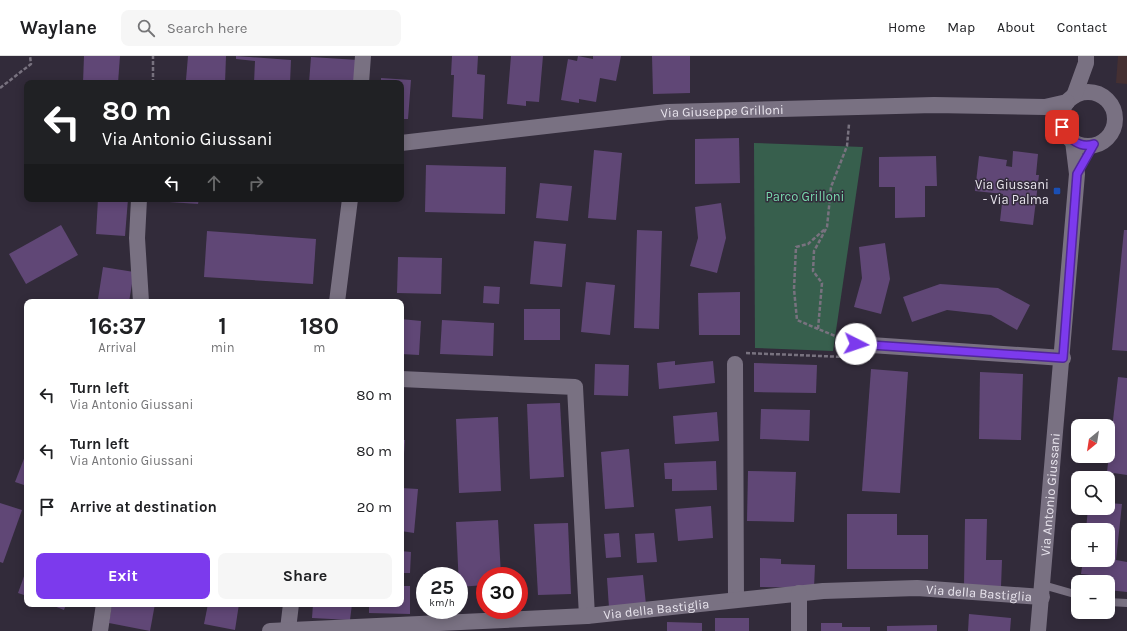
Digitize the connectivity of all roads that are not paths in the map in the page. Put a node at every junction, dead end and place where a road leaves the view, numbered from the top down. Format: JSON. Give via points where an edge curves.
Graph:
{"nodes":[{"id":1,"x":363,"y":56,"type":"edge"},
{"id":2,"x":1086,"y":59,"type":"edge"},
{"id":3,"x":361,"y":80,"type":"edge"},
{"id":4,"x":1096,"y":94,"type":"junction"},
{"id":5,"x":1071,"y":99,"type":"junction"},
{"id":6,"x":1110,"y":103,"type":"junction"},
{"id":7,"x":1045,"y":107,"type":"junction"},
{"id":8,"x":1127,"y":107,"type":"edge"},
{"id":9,"x":1061,"y":118,"type":"junction"},
{"id":10,"x":1121,"y":121,"type":"edge"},
{"id":11,"x":1073,"y":141,"type":"junction"},
{"id":12,"x":404,"y":143,"type":"edge"},
{"id":13,"x":1094,"y":144,"type":"junction"},
{"id":14,"x":1077,"y":174,"type":"junction"},
{"id":15,"x":139,"y":202,"type":"edge"},
{"id":16,"x":350,"y":202,"type":"edge"},
{"id":17,"x":141,"y":299,"type":"edge"},
{"id":18,"x":337,"y":299,"type":"edge"},
{"id":19,"x":856,"y":344,"type":"road end"},
{"id":20,"x":1063,"y":358,"type":"junction"},
{"id":21,"x":734,"y":364,"type":"road end"},
{"id":22,"x":404,"y":379,"type":"edge"},
{"id":23,"x":1043,"y":591,"type":"junction"},
{"id":24,"x":799,"y":593,"type":"junction"},
{"id":25,"x":1071,"y":594,"type":"edge"},
{"id":26,"x":736,"y":599,"type":"junction"},
{"id":27,"x":1115,"y":602,"type":"edge"},
{"id":28,"x":1127,"y":603,"type":"edge"},
{"id":29,"x":104,"y":607,"type":"edge"},
{"id":30,"x":292,"y":607,"type":"edge"},
{"id":31,"x":587,"y":616,"type":"junction"},
{"id":32,"x":288,"y":629,"type":"junction"},
{"id":33,"x":100,"y":631,"type":"edge"},
{"id":34,"x":270,"y":631,"type":"edge"},
{"id":35,"x":799,"y":631,"type":"edge"},
{"id":36,"x":1038,"y":631,"type":"edge"}],
"edges":[{"from":1,"to":3,"type":"street"},
{"from":2,"to":4,"type":"street"},
{"from":2,"to":5,"type":"street"},
{"from":4,"to":5,"type":"street","via":[[1083,92]]},
{"from":4,"to":6,"type":"street"},
{"from":5,"to":7,"type":"street","name":"Via Giuseppe Grilloni"},
{"from":5,"to":9,"type":"street","via":[[1063,109]]},
{"from":6,"to":8,"type":"street"},
{"from":6,"to":10,"type":"street","name":"Via Antonio Giussani"},
{"from":7,"to":9,"type":"street"},
{"from":7,"to":12,"type":"street","name":"Via Giuseppe Grilloni","via":[[934,105],[667,112]]},
{"from":9,"to":11,"type":"street","name":"Via Antonio Giussani","via":[[1064,131]]},
{"from":10,"to":13,"type":"street","name":"Via Antonio Giussani","via":[[1106,139]]},
{"from":11,"to":13,"type":"street","via":[[1081,145]]},
{"from":11,"to":14,"type":"street","name":"Via Antonio Giussani"},
{"from":13,"to":14,"type":"street","name":"Via Antonio Giussani"},
{"from":14,"to":20,"type":"street","name":"Via Antonio Giussani"},
{"from":15,"to":17,"type":"street","via":[[137,238]]},
{"from":16,"to":18,"type":"street"},
{"from":19,"to":20,"type":"street"},
{"from":20,"to":23,"type":"street","name":"Via Antonio Giussani"},
{"from":21,"to":26,"type":"street"},
{"from":22,"to":31,"type":"street","via":[[575,387]]},
{"from":23,"to":24,"type":"street","name":"Via della Bastiglia","via":[[917,588]]},
{"from":23,"to":25,"type":"lane"},
{"from":23,"to":36,"type":"street","name":"Via Antonio Giussani"},
{"from":24,"to":26,"type":"street","name":"Via della Bastiglia"},
{"from":24,"to":35,"type":"street"},
{"from":26,"to":31,"type":"street","name":"Via della Bastiglia"},
{"from":27,"to":28,"type":"lane"},
{"from":29,"to":33,"type":"street"},
{"from":30,"to":32,"type":"street"},
{"from":31,"to":32,"type":"street","name":"Via della Bastiglia"},
{"from":32,"to":34,"type":"street","name":"Via della Bastiglia"}]}
